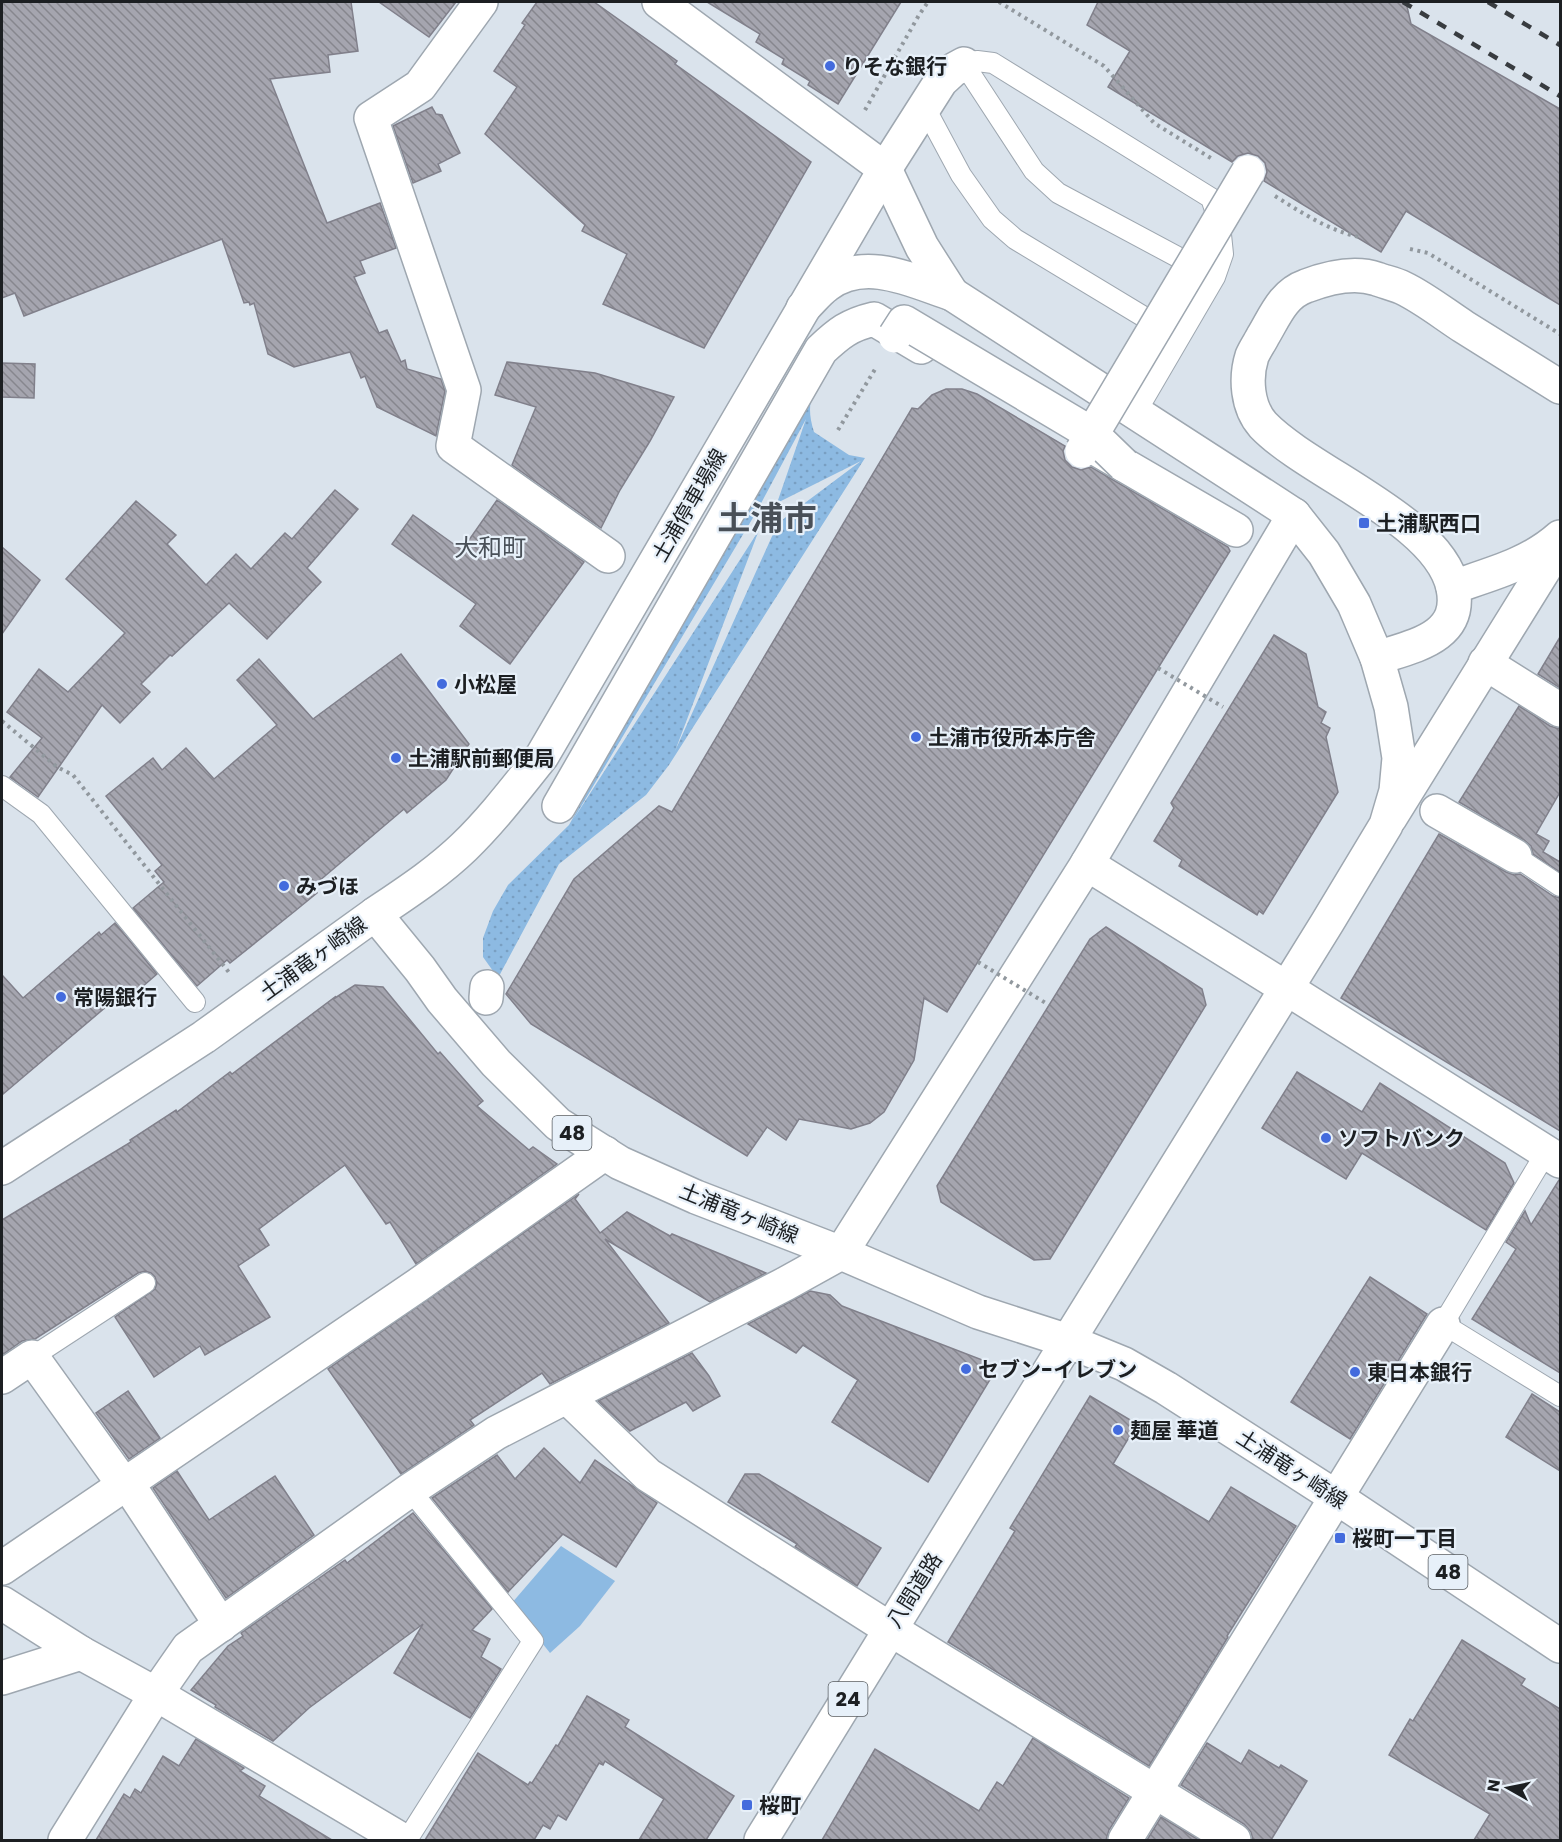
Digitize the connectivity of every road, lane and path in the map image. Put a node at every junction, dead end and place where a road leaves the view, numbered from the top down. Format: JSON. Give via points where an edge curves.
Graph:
{"nodes":[{"id":1,"x":482,"y":2,"type":"edge"},
{"id":2,"x":658,"y":2,"type":"edge"},
{"id":3,"x":928,"y":2,"type":"edge"},
{"id":4,"x":964,"y":63,"type":"junction"},
{"id":5,"x":924,"y":106,"type":"junction"},
{"id":6,"x":848,"y":141,"type":"junction"},
{"id":7,"x":885,"y":169,"type":"junction"},
{"id":8,"x":1248,"y":171,"type":"dead end"},
{"id":9,"x":1215,"y":277,"type":"junction"},
{"id":10,"x":952,"y":294,"type":"junction"},
{"id":11,"x":804,"y":308,"type":"junction"},
{"id":12,"x":895,"y":336,"type":"joint"},
{"id":13,"x":1179,"y":338,"type":"junction"},
{"id":14,"x":1560,"y":387,"type":"edge"},
{"id":15,"x":1135,"y":414,"type":"junction"},
{"id":16,"x":838,"y":430,"type":"dead end"},
{"id":17,"x":1087,"y":442,"type":"junction"},
{"id":18,"x":1124,"y":465,"type":"junction"},
{"id":19,"x":1294,"y":515,"type":"junction"},
{"id":20,"x":1236,"y":530,"type":"dead end"},
{"id":21,"x":1560,"y":537,"type":"edge"},
{"id":22,"x":1560,"y":544,"type":"edge"},
{"id":23,"x":608,"y":556,"type":"dead end"},
{"id":24,"x":1453,"y":587,"type":"junction"},
{"id":25,"x":1377,"y":658,"type":"junction"},
{"id":26,"x":1485,"y":663,"type":"junction"},
{"id":27,"x":1158,"y":668,"type":"dead end"},
{"id":28,"x":1223,"y":707,"type":"dead end"},
{"id":29,"x":1560,"y":710,"type":"edge"},
{"id":30,"x":2,"y":721,"type":"edge"},
{"id":31,"x":2,"y":786,"type":"edge"},
{"id":32,"x":559,"y":806,"type":"dead end"},
{"id":33,"x":1437,"y":811,"type":"dead end"},
{"id":34,"x":1386,"y":825,"type":"junction"},
{"id":35,"x":1515,"y":856,"type":"joint"},
{"id":36,"x":1087,"y":864,"type":"junction"},
{"id":37,"x":1560,"y":886,"type":"edge"},
{"id":38,"x":375,"y":914,"type":"junction"},
{"id":39,"x":978,"y":962,"type":"dead end"},
{"id":40,"x":232,"y":976,"type":"dead end"},
{"id":41,"x":1286,"y":988,"type":"junction"},
{"id":42,"x":195,"y":1002,"type":"dead end"},
{"id":43,"x":1049,"y":1005,"type":"dead end"},
{"id":44,"x":605,"y":1153,"type":"junction"},
{"id":45,"x":1554,"y":1156,"type":"edge"},
{"id":46,"x":2,"y":1168,"type":"edge"},
{"id":47,"x":841,"y":1253,"type":"junction"},
{"id":48,"x":145,"y":1283,"type":"dead end"},
{"id":49,"x":1443,"y":1324,"type":"junction"},
{"id":50,"x":1068,"y":1341,"type":"junction"},
{"id":51,"x":32,"y":1357,"type":"junction"},
{"id":52,"x":2,"y":1377,"type":"edge"},
{"id":53,"x":1560,"y":1396,"type":"edge"},
{"id":54,"x":567,"y":1397,"type":"junction"},
{"id":55,"x":126,"y":1484,"type":"junction"},
{"id":56,"x":410,"y":1490,"type":"junction"},
{"id":57,"x":1336,"y":1497,"type":"junction"},
{"id":58,"x":2,"y":1568,"type":"edge"},
{"id":59,"x":2,"y":1603,"type":"edge"},
{"id":60,"x":220,"y":1625,"type":"junction"},
{"id":61,"x":890,"y":1629,"type":"junction"},
{"id":62,"x":1560,"y":1646,"type":"edge"},
{"id":63,"x":81,"y":1653,"type":"junction"},
{"id":64,"x":2,"y":1678,"type":"edge"},
{"id":65,"x":156,"y":1694,"type":"junction"},
{"id":66,"x":1155,"y":1792,"type":"junction"},
{"id":67,"x":65,"y":1840,"type":"edge"},
{"id":68,"x":401,"y":1840,"type":"edge"},
{"id":69,"x":407,"y":1840,"type":"edge"},
{"id":70,"x":761,"y":1840,"type":"edge"},
{"id":71,"x":1125,"y":1840,"type":"edge"},
{"id":72,"x":1234,"y":1840,"type":"edge"}],
"edges":[{"from":1,"to":23,"type":"street","via":[[420,86],[371,118],[464,390],[453,446]]},
{"from":2,"to":6,"type":"street"},
{"from":3,"to":6,"type":"path"},
{"from":4,"to":5,"type":"street","name":"土浦停車場線","via":[[952,69]]},
{"from":4,"to":9,"type":"lane","via":[[1034,171],[1058,193]]},
{"from":4,"to":9,"type":"lane","via":[[993,63],[1211,198],[1220,225],[1223,254]]},
{"from":5,"to":7,"type":"street","name":"土浦停車場線"},
{"from":5,"to":13,"type":"lane","via":[[961,175],[992,219],[1015,239]]},
{"from":6,"to":7,"type":"street"},
{"from":7,"to":10,"type":"street","via":[[922,248]]},
{"from":7,"to":11,"type":"street","name":"土浦停車場線"},
{"from":8,"to":17,"type":"street","bridge":true},
{"from":9,"to":13,"type":"lane"},
{"from":10,"to":11,"type":"street","via":[[894,274],[864,272],[828,284]]},
{"from":10,"to":15,"type":"street"},
{"from":11,"to":38,"type":"street","name":"土浦停車場線","via":[[542,756],[500,809],[462,848]]},
{"from":12,"to":16,"type":"path"},
{"from":12,"to":17,"type":"street","bridge":true,"via":[[904,322]]},
{"from":13,"to":15,"type":"lane"},
{"from":14,"to":24,"type":"street","via":[[1402,288],[1369,276],[1328,278],[1288,295],[1252,355],[1248,381],[1251,403],[1262,423],[1296,452],[1409,527],[1445,567]]},
{"from":15,"to":19,"type":"street"},
{"from":17,"to":18,"type":"street","bridge":true},
{"from":18,"to":20,"type":"street"},
{"from":18,"to":32,"type":"street","via":[[874,319],[855,323],[821,350]]},
{"from":19,"to":25,"type":"street","via":[[1324,553],[1354,604]]},
{"from":19,"to":36,"type":"street"},
{"from":21,"to":24,"type":"street","via":[[1528,560]]},
{"from":22,"to":26,"type":"street","name":"八間道路"},
{"from":24,"to":25,"type":"street","via":[[1452,619],[1441,632],[1426,642]]},
{"from":25,"to":34,"type":"street","via":[[1391,707],[1399,758],[1396,791]]},
{"from":26,"to":29,"type":"street"},
{"from":26,"to":34,"type":"street","name":"八間道路"},
{"from":27,"to":28,"type":"path","bridge":true},
{"from":30,"to":40,"type":"path","via":[[73,776]]},
{"from":31,"to":42,"type":"lane","via":[[41,814]]},
{"from":33,"to":35,"type":"street"},
{"from":34,"to":41,"type":"street","name":"八間道路"},
{"from":35,"to":37,"type":"lane"},
{"from":36,"to":41,"type":"street"},
{"from":36,"to":47,"type":"street"},
{"from":38,"to":44,"type":"street","name":"土浦竜ヶ崎線","number":"48","via":[[496,1063],[558,1124]]},
{"from":38,"to":46,"type":"street","name":"土浦竜ヶ崎線","via":[[204,1037]]},
{"from":39,"to":43,"type":"path","bridge":true},
{"from":41,"to":45,"type":"street"},
{"from":41,"to":50,"type":"street","name":"八間道路"},
{"from":44,"to":47,"type":"street","name":"土浦竜ヶ崎線","number":"48","via":[[696,1197]]},
{"from":44,"to":55,"type":"street"},
{"from":45,"to":49,"type":"lane"},
{"from":47,"to":50,"type":"street","name":"土浦竜ヶ崎線","number":"48","via":[[978,1312]]},
{"from":47,"to":54,"type":"street"},
{"from":48,"to":51,"type":"lane"},
{"from":49,"to":53,"type":"lane"},
{"from":49,"to":57,"type":"street"},
{"from":50,"to":57,"type":"street","name":"土浦竜ヶ崎線","number":"48","via":[[1124,1364],[1166,1388]]},
{"from":50,"to":61,"type":"street","name":"八間道路","number":"24"},
{"from":51,"to":52,"type":"street"},
{"from":51,"to":55,"type":"street"},
{"from":54,"to":56,"type":"street","via":[[496,1433]]},
{"from":54,"to":61,"type":"street","via":[[648,1475]]},
{"from":55,"to":58,"type":"street"},
{"from":55,"to":60,"type":"street"},
{"from":56,"to":60,"type":"street"},
{"from":56,"to":69,"type":"lane","via":[[533,1641]]},
{"from":57,"to":62,"type":"street","name":"土浦竜ヶ崎線","number":"48"},
{"from":57,"to":66,"type":"street"},
{"from":59,"to":63,"type":"street"},
{"from":60,"to":65,"type":"street","via":[[188,1648]]},
{"from":61,"to":66,"type":"street"},
{"from":61,"to":70,"type":"street","name":"八間道路","number":"24"},
{"from":63,"to":64,"type":"street"},
{"from":63,"to":65,"type":"street"},
{"from":65,"to":67,"type":"street"},
{"from":65,"to":68,"type":"street"},
{"from":66,"to":71,"type":"street"},
{"from":66,"to":72,"type":"street"}]}
